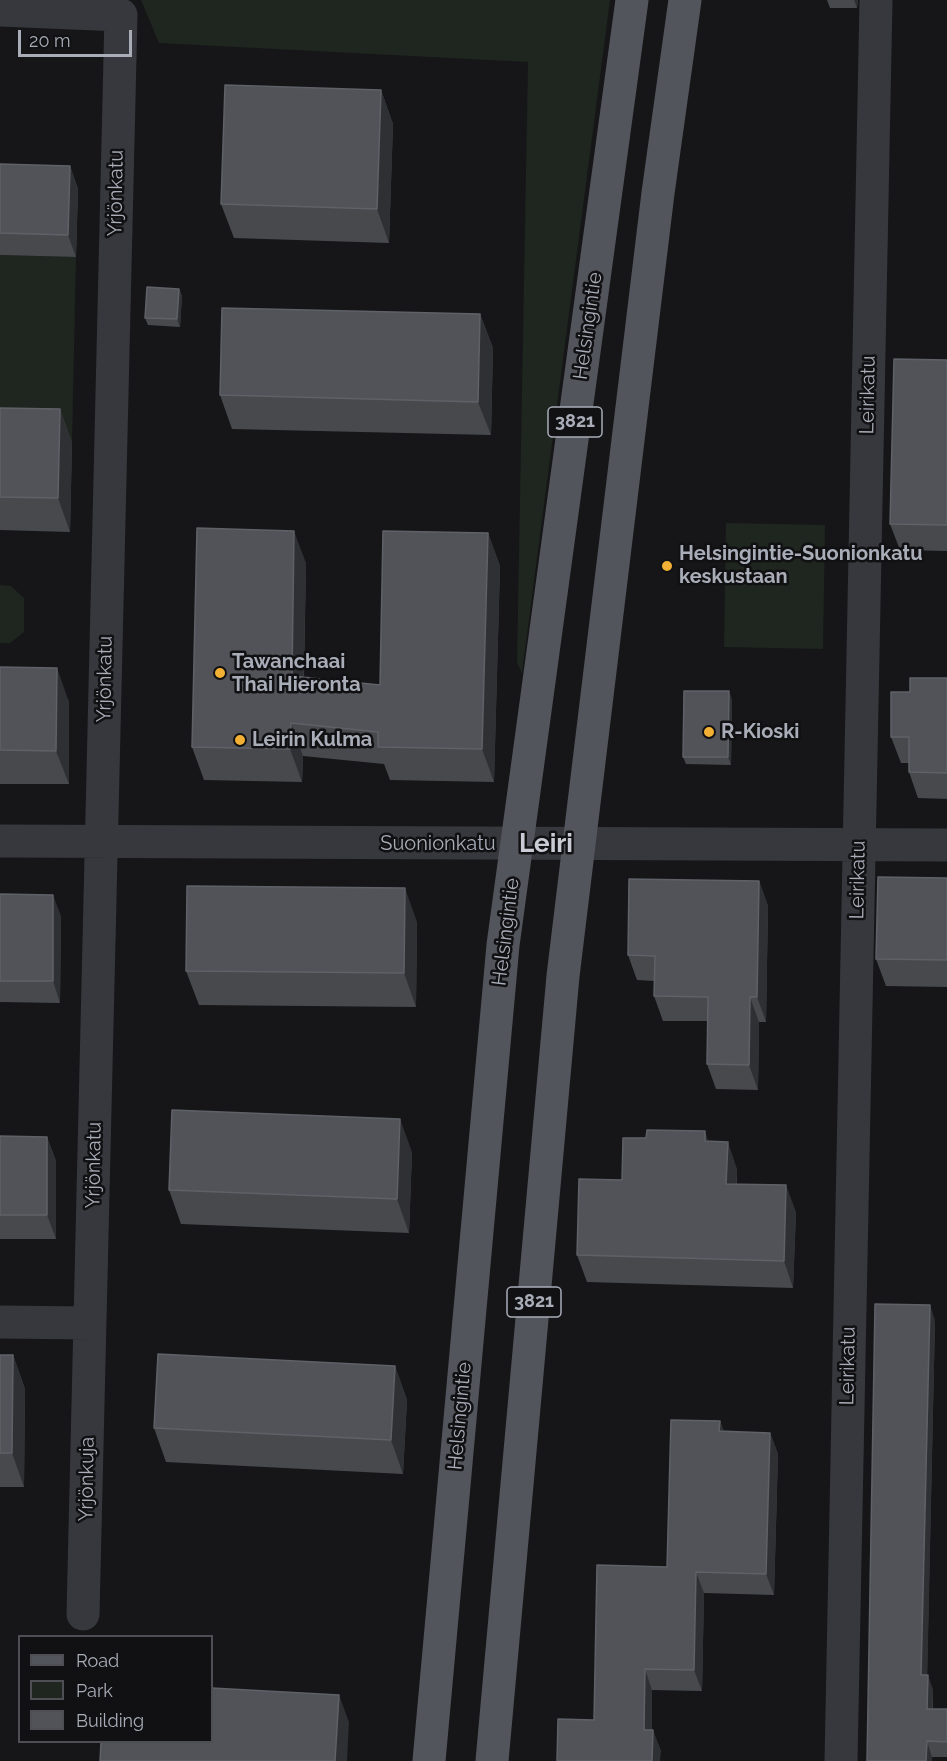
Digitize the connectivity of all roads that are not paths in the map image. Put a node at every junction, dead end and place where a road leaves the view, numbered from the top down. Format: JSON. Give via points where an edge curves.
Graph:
{"nodes":[{"id":1,"x":632,"y":0,"type":"edge"},
{"id":2,"x":685,"y":0,"type":"edge"},
{"id":3,"x":876,"y":0,"type":"edge"},
{"id":4,"x":0,"y":10,"type":"edge"},
{"id":5,"x":0,"y":842,"type":"edge"},
{"id":6,"x":101,"y":842,"type":"junction"},
{"id":7,"x":859,"y":843,"type":"junction"},
{"id":8,"x":517,"y":844,"type":"junction"},
{"id":9,"x":579,"y":844,"type":"junction"},
{"id":10,"x":947,"y":845,"type":"edge"},
{"id":11,"x":0,"y":1322,"type":"edge"},
{"id":12,"x":90,"y":1333,"type":"junction"},
{"id":13,"x":83,"y":1614,"type":"dead end"},
{"id":14,"x":429,"y":1761,"type":"edge"},
{"id":15,"x":492,"y":1761,"type":"edge"},
{"id":16,"x":841,"y":1761,"type":"edge"}],
"edges":[{"from":1,"to":8,"type":"main road","name":"Helsingintie","number":"3821"},
{"from":2,"to":9,"type":"main road","number":"3821"},
{"from":3,"to":7,"type":"street","name":"Leirikatu"},
{"from":4,"to":6,"type":"street","name":"Yrjönkatu","via":[[121,15]]},
{"from":5,"to":6,"type":"street","name":"Suonionkatu"},
{"from":6,"to":8,"type":"street","name":"Suonionkatu"},
{"from":6,"to":12,"type":"street","name":"Yrjönkatu"},
{"from":7,"to":9,"type":"street","name":"Suonionkatu"},
{"from":7,"to":10,"type":"street","name":"Suonionkatu"},
{"from":7,"to":16,"type":"street","name":"Leirikatu"},
{"from":8,"to":9,"type":"street","name":"Suonionkatu"},
{"from":8,"to":14,"type":"main road","name":"Helsingintie","number":"3821","via":[[503,945]]},
{"from":9,"to":15,"type":"main road","number":"3821","via":[[562,988]]},
{"from":11,"to":12,"type":"street"},
{"from":12,"to":13,"type":"street","name":"Yrjönkuja"}]}
